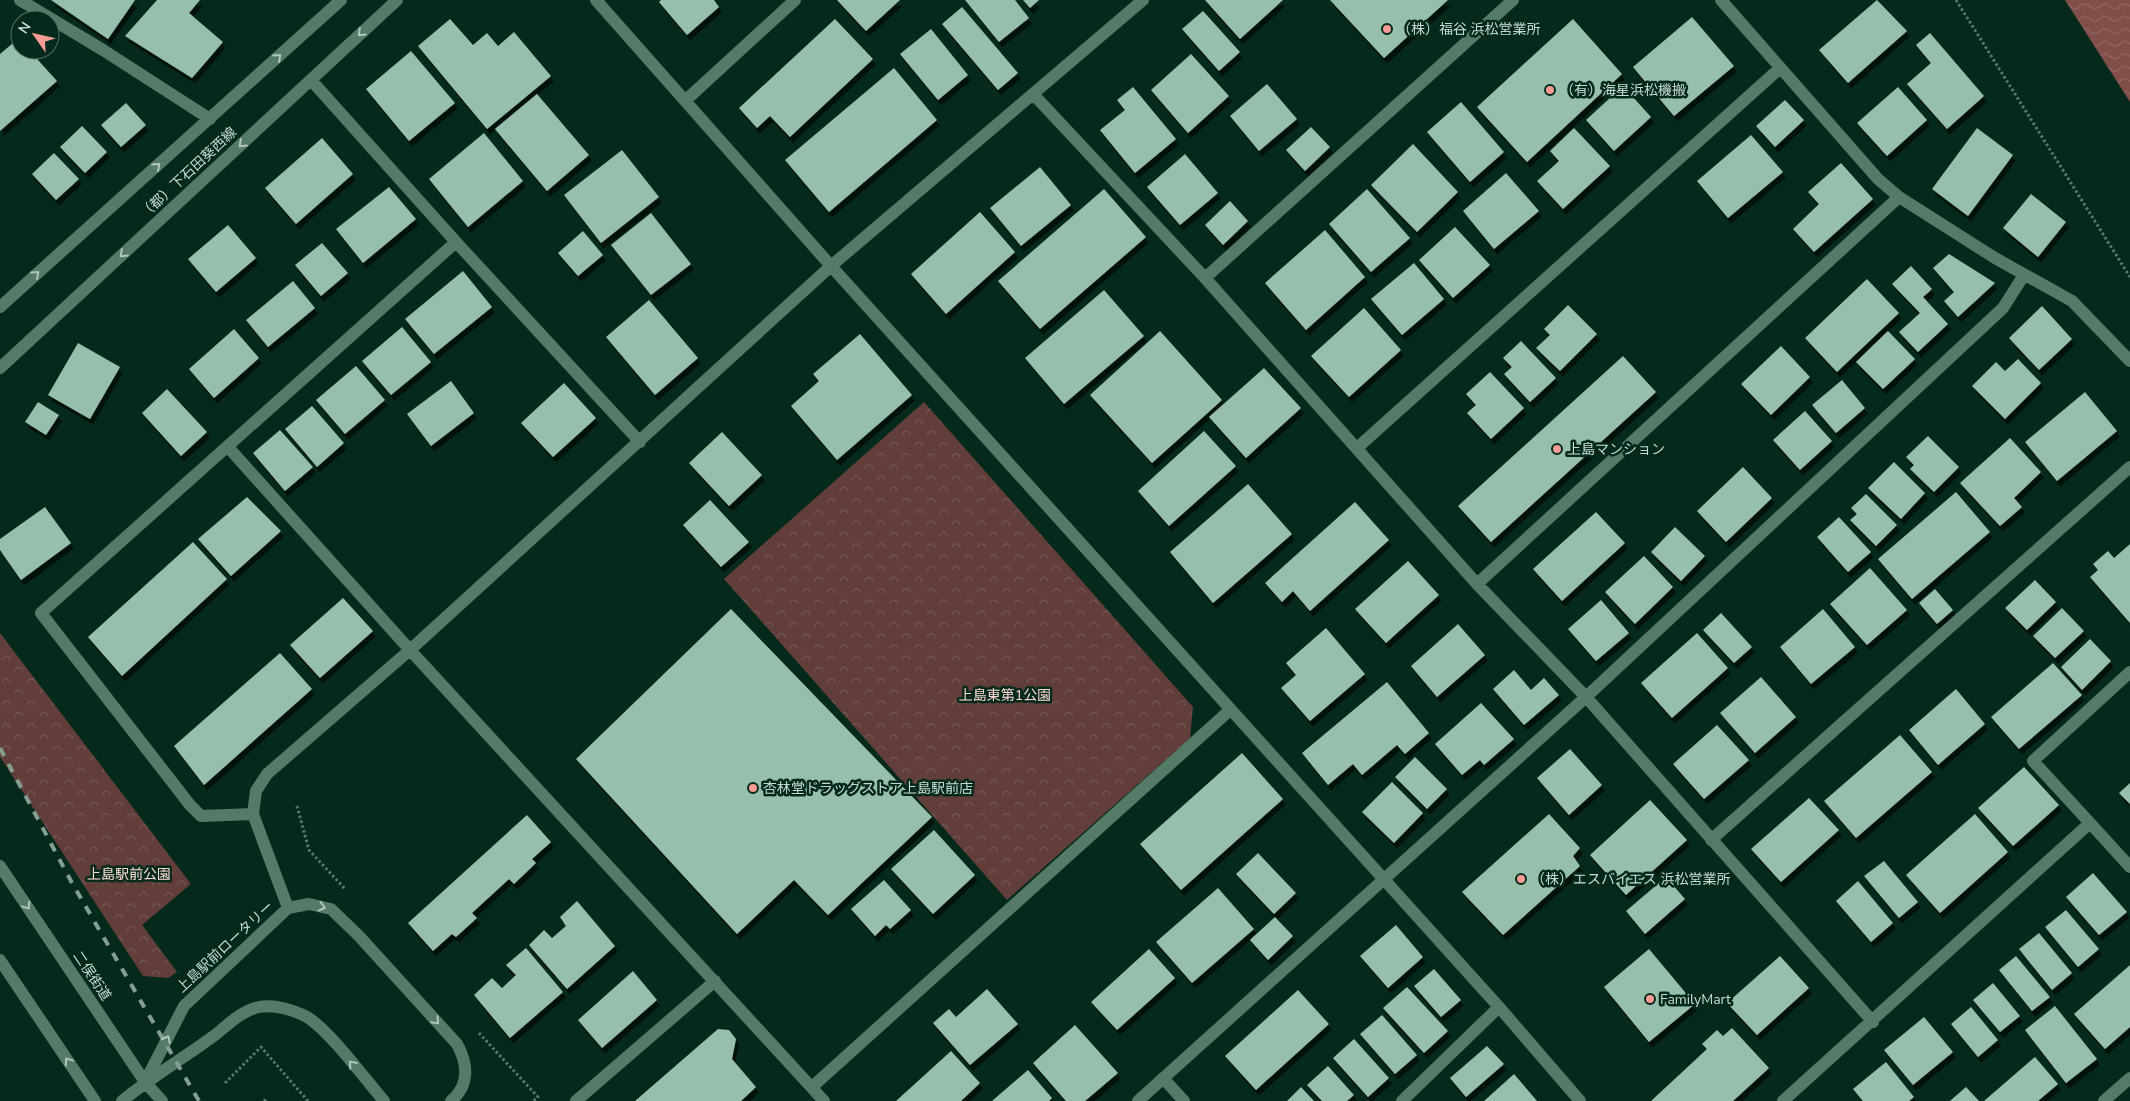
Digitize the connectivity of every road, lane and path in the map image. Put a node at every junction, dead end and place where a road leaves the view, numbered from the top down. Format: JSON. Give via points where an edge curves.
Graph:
{"nodes":[{"id":1,"x":20,"y":0,"type":"edge"},
{"id":2,"x":341,"y":0,"type":"edge"},
{"id":3,"x":397,"y":0,"type":"edge"},
{"id":4,"x":596,"y":0,"type":"edge"},
{"id":5,"x":795,"y":0,"type":"edge"},
{"id":6,"x":1143,"y":0,"type":"edge"},
{"id":7,"x":1513,"y":0,"type":"edge"},
{"id":8,"x":1720,"y":0,"type":"edge"},
{"id":9,"x":1956,"y":0,"type":"edge"},
{"id":10,"x":1779,"y":69,"type":"junction"},
{"id":11,"x":311,"y":80,"type":"junction"},
{"id":12,"x":1034,"y":95,"type":"junction"},
{"id":13,"x":686,"y":100,"type":"junction"},
{"id":14,"x":210,"y":119,"type":"junction"},
{"id":15,"x":1899,"y":197,"type":"junction"},
{"id":16,"x":456,"y":242,"type":"junction"},
{"id":17,"x":831,"y":266,"type":"junction"},
{"id":18,"x":2024,"y":275,"type":"junction"},
{"id":19,"x":2130,"y":276,"type":"edge"},
{"id":20,"x":1205,"y":278,"type":"junction"},
{"id":21,"x":0,"y":307,"type":"edge"},
{"id":22,"x":2130,"y":362,"type":"edge"},
{"id":23,"x":0,"y":368,"type":"edge"},
{"id":24,"x":640,"y":442,"type":"junction"},
{"id":25,"x":228,"y":447,"type":"junction"},
{"id":26,"x":1357,"y":448,"type":"junction"},
{"id":27,"x":2130,"y":467,"type":"edge"},
{"id":28,"x":1477,"y":584,"type":"junction"},
{"id":29,"x":410,"y":650,"type":"junction"},
{"id":30,"x":2130,"y":672,"type":"edge"},
{"id":31,"x":1586,"y":698,"type":"junction"},
{"id":32,"x":1230,"y":710,"type":"junction"},
{"id":33,"x":253,"y":814,"type":"junction"},
{"id":34,"x":2090,"y":823,"type":"junction"},
{"id":35,"x":1711,"y":840,"type":"junction"},
{"id":36,"x":0,"y":866,"type":"edge"},
{"id":37,"x":2130,"y":867,"type":"edge"},
{"id":38,"x":1383,"y":879,"type":"junction"},
{"id":39,"x":288,"y":908,"type":"junction"},
{"id":40,"x":0,"y":960,"type":"edge"},
{"id":41,"x":714,"y":981,"type":"junction"},
{"id":42,"x":1499,"y":1007,"type":"junction"},
{"id":43,"x":1873,"y":1022,"type":"junction"},
{"id":44,"x":1163,"y":1078,"type":"junction"},
{"id":45,"x":2130,"y":1078,"type":"edge"},
{"id":46,"x":145,"y":1082,"type":"junction"},
{"id":47,"x":225,"y":1083,"type":"dead end"},
{"id":48,"x":812,"y":1087,"type":"junction"},
{"id":49,"x":95,"y":1101,"type":"edge"},
{"id":50,"x":122,"y":1101,"type":"edge"},
{"id":51,"x":162,"y":1101,"type":"edge"},
{"id":52,"x":308,"y":1101,"type":"edge"},
{"id":53,"x":384,"y":1101,"type":"edge"},
{"id":54,"x":451,"y":1101,"type":"edge"},
{"id":55,"x":576,"y":1101,"type":"edge"},
{"id":56,"x":824,"y":1101,"type":"edge"},
{"id":57,"x":1138,"y":1101,"type":"edge"},
{"id":58,"x":1184,"y":1101,"type":"edge"},
{"id":59,"x":1402,"y":1101,"type":"edge"},
{"id":60,"x":1580,"y":1101,"type":"edge"},
{"id":61,"x":1783,"y":1101,"type":"edge"},
{"id":62,"x":2104,"y":1101,"type":"edge"}],
"edges":[{"from":1,"to":14,"type":"street"},
{"from":14,"to":2,"type":"street","name":"（都）下石田葵西線","one_way":true},
{"from":3,"to":11,"type":"street","name":"（都）下石田葵西線","one_way":true},
{"from":4,"to":13,"type":"street"},
{"from":5,"to":13,"type":"street"},
{"from":6,"to":12,"type":"street"},
{"from":7,"to":20,"type":"street"},
{"from":8,"to":10,"type":"street"},
{"from":9,"to":19,"type":"path"},
{"from":10,"to":15,"type":"street","via":[[1878,179]]},
{"from":10,"to":26,"type":"street"},
{"from":11,"to":16,"type":"street"},
{"from":11,"to":23,"type":"street","name":"（都）下石田葵西線","one_way":true},
{"from":12,"to":17,"type":"street"},
{"from":12,"to":20,"type":"street"},
{"from":13,"to":17,"type":"street"},
{"from":21,"to":14,"type":"street","name":"（都）下石田葵西線","one_way":true},
{"from":15,"to":18,"type":"street"},
{"from":15,"to":28,"type":"street"},
{"from":16,"to":24,"type":"street"},
{"from":16,"to":25,"type":"street"},
{"from":17,"to":24,"type":"street"},
{"from":17,"to":32,"type":"street"},
{"from":18,"to":22,"type":"street","via":[[2072,301]]},
{"from":18,"to":31,"type":"street","via":[[2003,308]]},
{"from":20,"to":26,"type":"street"},
{"from":24,"to":29,"type":"street"},
{"from":25,"to":29,"type":"street"},
{"from":25,"to":33,"type":"street","via":[[42,613],[201,816]]},
{"from":26,"to":28,"type":"street"},
{"from":27,"to":35,"type":"street"},
{"from":28,"to":31,"type":"street"},
{"from":29,"to":33,"type":"street","via":[[268,774],[256,792]]},
{"from":29,"to":41,"type":"street"},
{"from":30,"to":34,"type":"street","via":[[2033,761]]},
{"from":31,"to":35,"type":"street"},
{"from":31,"to":38,"type":"street"},
{"from":32,"to":38,"type":"street"},
{"from":32,"to":48,"type":"street"},
{"from":33,"to":39,"type":"street"},
{"from":34,"to":37,"type":"street"},
{"from":34,"to":43,"type":"street"},
{"from":35,"to":43,"type":"street"},
{"from":36,"to":46,"type":"street","name":"二俣街道","one_way":true},
{"from":38,"to":42,"type":"street"},
{"from":38,"to":44,"type":"street"},
{"from":46,"to":39,"type":"street","name":"上島駅前ロータリー","one_way":true,"via":[[184,1006]]},
{"from":39,"to":54,"type":"street","name":"上島駅前ロータリー","one_way":true,"via":[[308,904],[331,909],[457,1044],[467,1072],[460,1093]]},
{"from":49,"to":40,"type":"street","one_way":true},
{"from":41,"to":48,"type":"street"},
{"from":41,"to":55,"type":"street"},
{"from":42,"to":59,"type":"street"},
{"from":42,"to":60,"type":"street"},
{"from":43,"to":61,"type":"street"},
{"from":44,"to":57,"type":"street"},
{"from":44,"to":58,"type":"street"},
{"from":45,"to":62,"type":"street"},
{"from":46,"to":50,"type":"street"},
{"from":46,"to":51,"type":"street","name":"二俣街道"},
{"from":53,"to":46,"type":"street","one_way":true,"via":[[307,1018],[272,1006],[259,1007],[235,1018]]},
{"from":47,"to":52,"type":"path","via":[[261,1048]]},
{"from":48,"to":56,"type":"street"}]}
